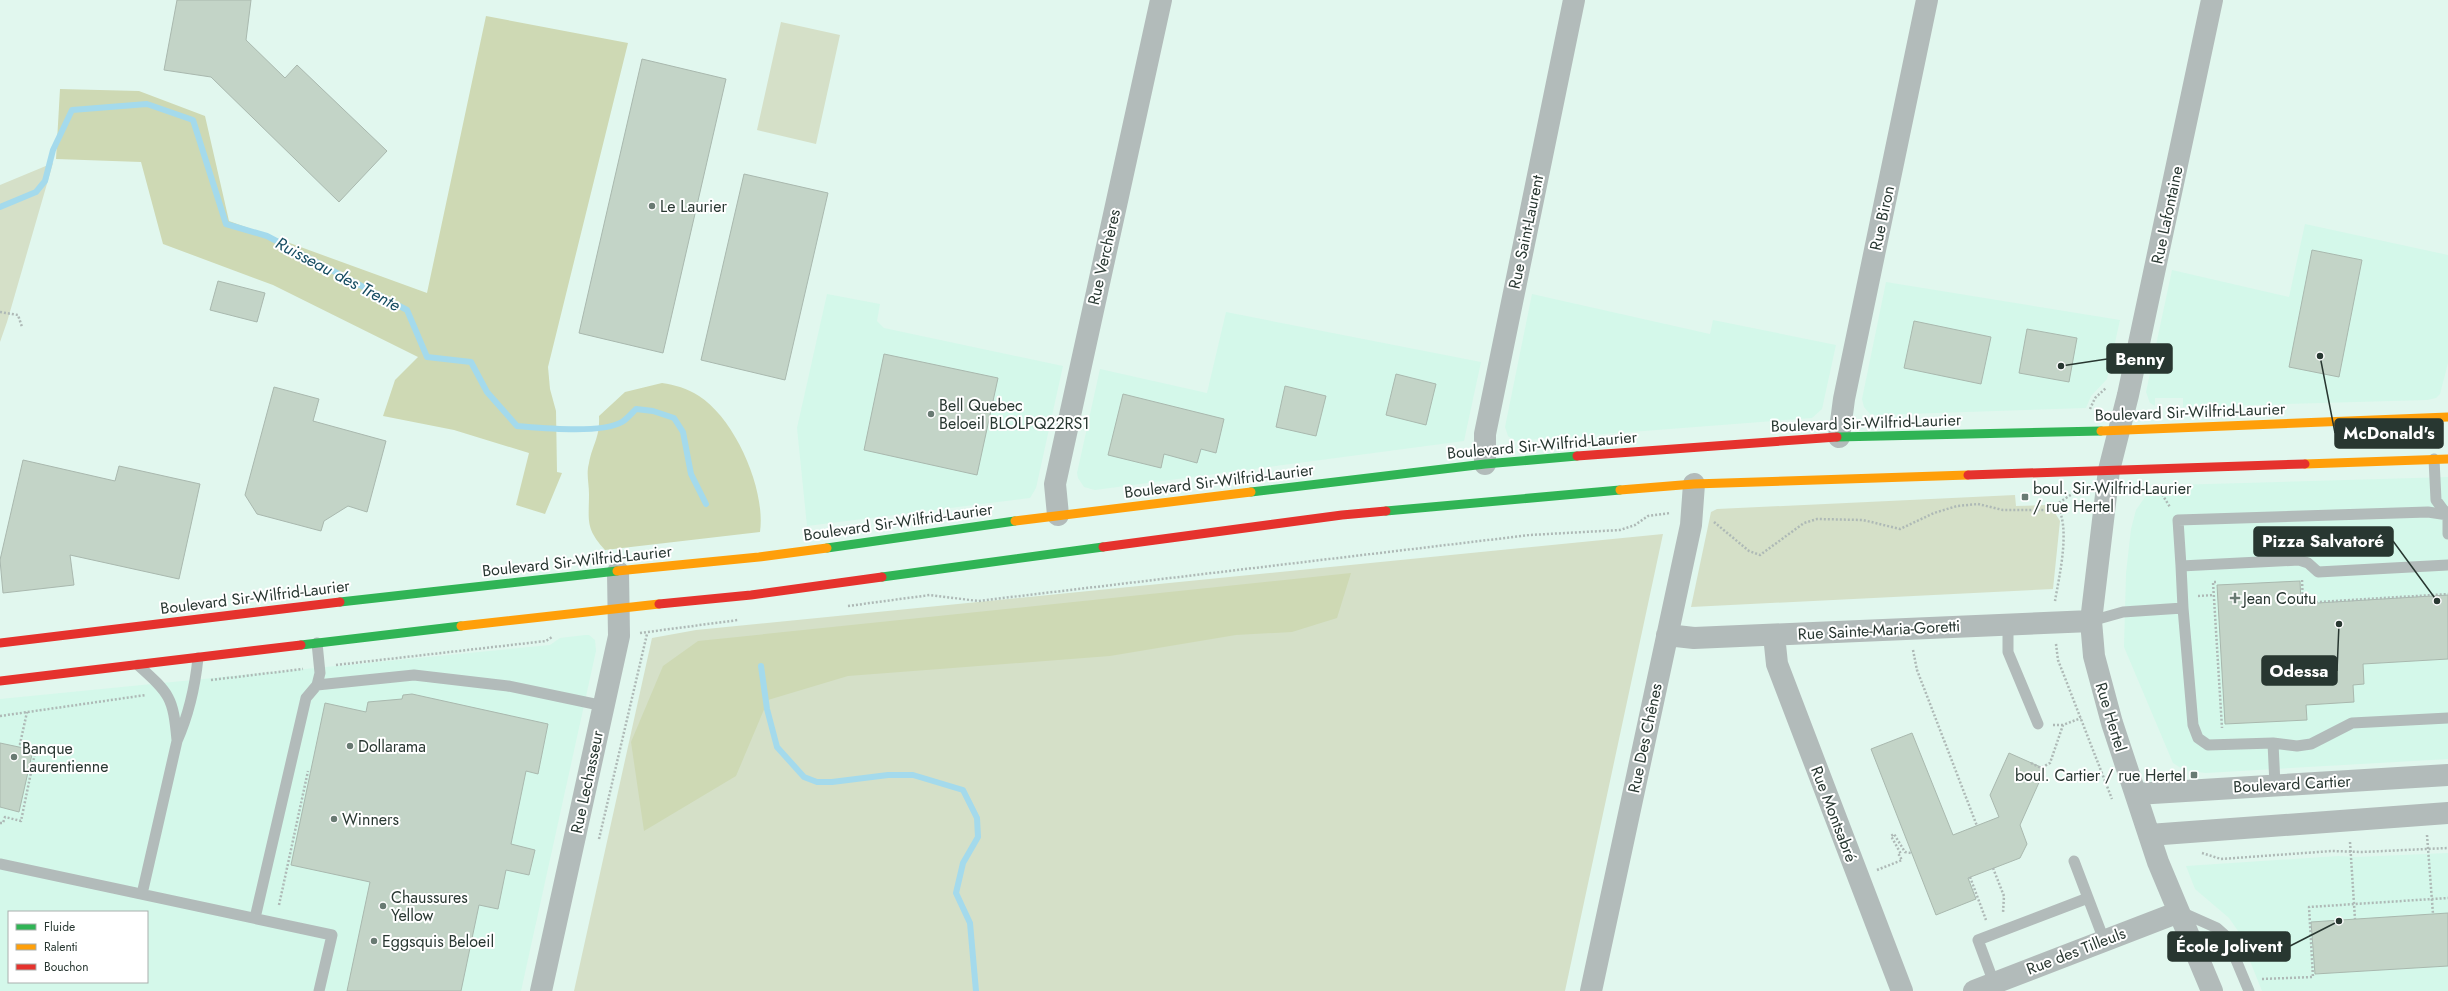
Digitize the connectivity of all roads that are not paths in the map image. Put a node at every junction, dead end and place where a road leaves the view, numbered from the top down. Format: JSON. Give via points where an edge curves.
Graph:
{"nodes":[{"id":1,"x":1161,"y":0,"type":"edge"},
{"id":2,"x":1574,"y":0,"type":"edge"},
{"id":3,"x":1927,"y":0,"type":"edge"},
{"id":4,"x":2212,"y":0,"type":"edge"},
{"id":5,"x":2448,"y":417,"type":"edge"},
{"id":6,"x":2118,"y":430,"type":"junction"},
{"id":7,"x":1839,"y":437,"type":"junction"},
{"id":8,"x":2434,"y":459,"type":"junction"},
{"id":9,"x":2448,"y":459,"type":"edge"},
{"id":10,"x":1486,"y":464,"type":"junction"},
{"id":11,"x":2110,"y":470,"type":"junction"},
{"id":12,"x":1694,"y":484,"type":"junction"},
{"id":13,"x":2448,"y":514,"type":"edge"},
{"id":14,"x":1058,"y":515,"type":"junction"},
{"id":15,"x":2448,"y":534,"type":"edge"},
{"id":16,"x":2181,"y":566,"type":"junction"},
{"id":17,"x":2448,"y":566,"type":"edge"},
{"id":18,"x":618,"y":572,"type":"junction"},
{"id":19,"x":621,"y":607,"type":"junction"},
{"id":20,"x":2183,"y":608,"type":"junction"},
{"id":21,"x":2091,"y":621,"type":"junction"},
{"id":22,"x":2008,"y":624,"type":"junction"},
{"id":23,"x":1667,"y":634,"type":"junction"},
{"id":24,"x":1774,"y":635,"type":"junction"},
{"id":25,"x":0,"y":643,"type":"edge"},
{"id":26,"x":317,"y":644,"type":"junction"},
{"id":27,"x":198,"y":658,"type":"junction"},
{"id":28,"x":137,"y":665,"type":"junction"},
{"id":29,"x":0,"y":681,"type":"edge"},
{"id":30,"x":317,"y":685,"type":"junction"},
{"id":31,"x":604,"y":706,"type":"junction"},
{"id":32,"x":2448,"y":718,"type":"edge"},
{"id":33,"x":2038,"y":724,"type":"dead end"},
{"id":34,"x":177,"y":741,"type":"junction"},
{"id":35,"x":2273,"y":743,"type":"junction"},
{"id":36,"x":2448,"y":775,"type":"edge"},
{"id":37,"x":2275,"y":785,"type":"junction"},
{"id":38,"x":2136,"y":794,"type":"junction"},
{"id":39,"x":2448,"y":814,"type":"edge"},
{"id":40,"x":2149,"y":835,"type":"junction"},
{"id":41,"x":2074,"y":861,"type":"dead end"},
{"id":42,"x":0,"y":864,"type":"edge"},
{"id":43,"x":142,"y":894,"type":"junction"},
{"id":44,"x":2088,"y":898,"type":"junction"},
{"id":45,"x":2179,"y":912,"type":"junction"},
{"id":46,"x":255,"y":918,"type":"junction"},
{"id":47,"x":2104,"y":940,"type":"junction"},
{"id":48,"x":1994,"y":983,"type":"junction"},
{"id":49,"x":319,"y":991,"type":"edge"},
{"id":50,"x":541,"y":991,"type":"edge"},
{"id":51,"x":1591,"y":991,"type":"edge"},
{"id":52,"x":1902,"y":991,"type":"edge"},
{"id":53,"x":1974,"y":991,"type":"edge"},
{"id":54,"x":2212,"y":991,"type":"edge"},
{"id":55,"x":2249,"y":991,"type":"edge"}],
"edges":[{"from":1,"to":14,"type":"street","name":"Rue Verchères","via":[[1055,484]]},
{"from":2,"to":10,"type":"street","name":"Rue Saint-Laurent","via":[[1484,434]]},
{"from":3,"to":7,"type":"street","name":"Rue Biron","via":[[1844,399]]},
{"from":4,"to":6,"type":"street","name":"Rue Lafontaine","via":[[2128,395]]},
{"from":5,"to":6,"type":"main road","name":"Boulevard Sir-Wilfrid-Laurier"},
{"from":6,"to":7,"type":"main road","name":"Boulevard Sir-Wilfrid-Laurier"},
{"from":6,"to":11,"type":"street","name":"Rue Hertel"},
{"from":7,"to":10,"type":"main road","name":"Boulevard Sir-Wilfrid-Laurier","via":[[1641,450]]},
{"from":8,"to":9,"type":"main road"},
{"from":8,"to":11,"type":"main road"},
{"from":8,"to":13,"type":"lane","via":[[2436,500]]},
{"from":10,"to":14,"type":"main road","name":"Boulevard Sir-Wilfrid-Laurier"},
{"from":11,"to":12,"type":"main road"},
{"from":11,"to":21,"type":"street","name":"Rue Hertel"},
{"from":12,"to":19,"type":"main road","via":[[1342,515],[751,595]]},
{"from":12,"to":23,"type":"street","name":"Rue Des Chênes","via":[[1691,525]]},
{"from":13,"to":15,"type":"lane"},
{"from":13,"to":16,"type":"lane","via":[[2428,512],[2178,520]]},
{"from":14,"to":18,"type":"main road","name":"Boulevard Sir-Wilfrid-Laurier","via":[[759,557]]},
{"from":16,"to":17,"type":"lane","via":[[2299,560],[2308,563],[2318,572]]},
{"from":16,"to":20,"type":"lane"},
{"from":18,"to":19,"type":"street","name":"Rue Lechasseur"},
{"from":18,"to":25,"type":"main road","name":"Boulevard Sir-Wilfrid-Laurier","via":[[535,579]]},
{"from":19,"to":26,"type":"main road"},
{"from":19,"to":31,"type":"street","name":"Rue Lechasseur","via":[[620,632]]},
{"from":20,"to":21,"type":"lane","via":[[2123,612]]},
{"from":20,"to":35,"type":"lane","via":[[2191,715],[2195,734],[2200,741],[2208,745]]},
{"from":21,"to":22,"type":"street","name":"Rue Sainte-Maria-Goretti"},
{"from":21,"to":38,"type":"street","name":"Rue Hertel","via":[[2094,656],[2102,692]]},
{"from":22,"to":24,"type":"street","name":"Rue Sainte-Maria-Goretti"},
{"from":22,"to":33,"type":"lane","via":[[2008,652]]},
{"from":23,"to":24,"type":"street","name":"Rue Sainte-Maria-Goretti","via":[[1694,638]]},
{"from":23,"to":51,"type":"street","name":"Rue Des Chênes"},
{"from":24,"to":52,"type":"street","name":"Rue Montsabré","via":[[1777,664]]},
{"from":26,"to":27,"type":"main road"},
{"from":26,"to":30,"type":"lane","via":[[320,672]]},
{"from":27,"to":28,"type":"main road"},
{"from":27,"to":34,"type":"lane","via":[[196,682],[187,719]]},
{"from":28,"to":29,"type":"main road"},
{"from":28,"to":34,"type":"lane","via":[[163,687],[170,699]]},
{"from":30,"to":31,"type":"lane","via":[[414,675],[508,686]]},
{"from":30,"to":46,"type":"lane","via":[[306,698]]},
{"from":31,"to":50,"type":"street","name":"Rue Lechasseur"},
{"from":32,"to":35,"type":"lane","via":[[2352,723],[2311,744],[2297,746]]},
{"from":34,"to":43,"type":"lane"},
{"from":35,"to":37,"type":"lane"},
{"from":36,"to":37,"type":"street","name":"Boulevard Cartier"},
{"from":37,"to":38,"type":"street","name":"Boulevard Cartier"},
{"from":38,"to":40,"type":"street","name":"Rue Hertel"},
{"from":39,"to":40,"type":"street"},
{"from":40,"to":45,"type":"street","name":"Rue Hertel"},
{"from":41,"to":44,"type":"lane"},
{"from":42,"to":43,"type":"lane"},
{"from":43,"to":46,"type":"lane"},
{"from":44,"to":47,"type":"lane"},
{"from":44,"to":48,"type":"lane","via":[[1978,940]]},
{"from":45,"to":47,"type":"street","name":"Rue des Tilleuls"},
{"from":45,"to":54,"type":"street","name":"Rue Hertel"},
{"from":45,"to":55,"type":"lane","via":[[2217,928],[2226,936]]},
{"from":46,"to":49,"type":"lane","via":[[332,935]]},
{"from":47,"to":48,"type":"street","name":"Rue des Tilleuls"},
{"from":48,"to":53,"type":"street","name":"Rue des Tilleuls"}]}
